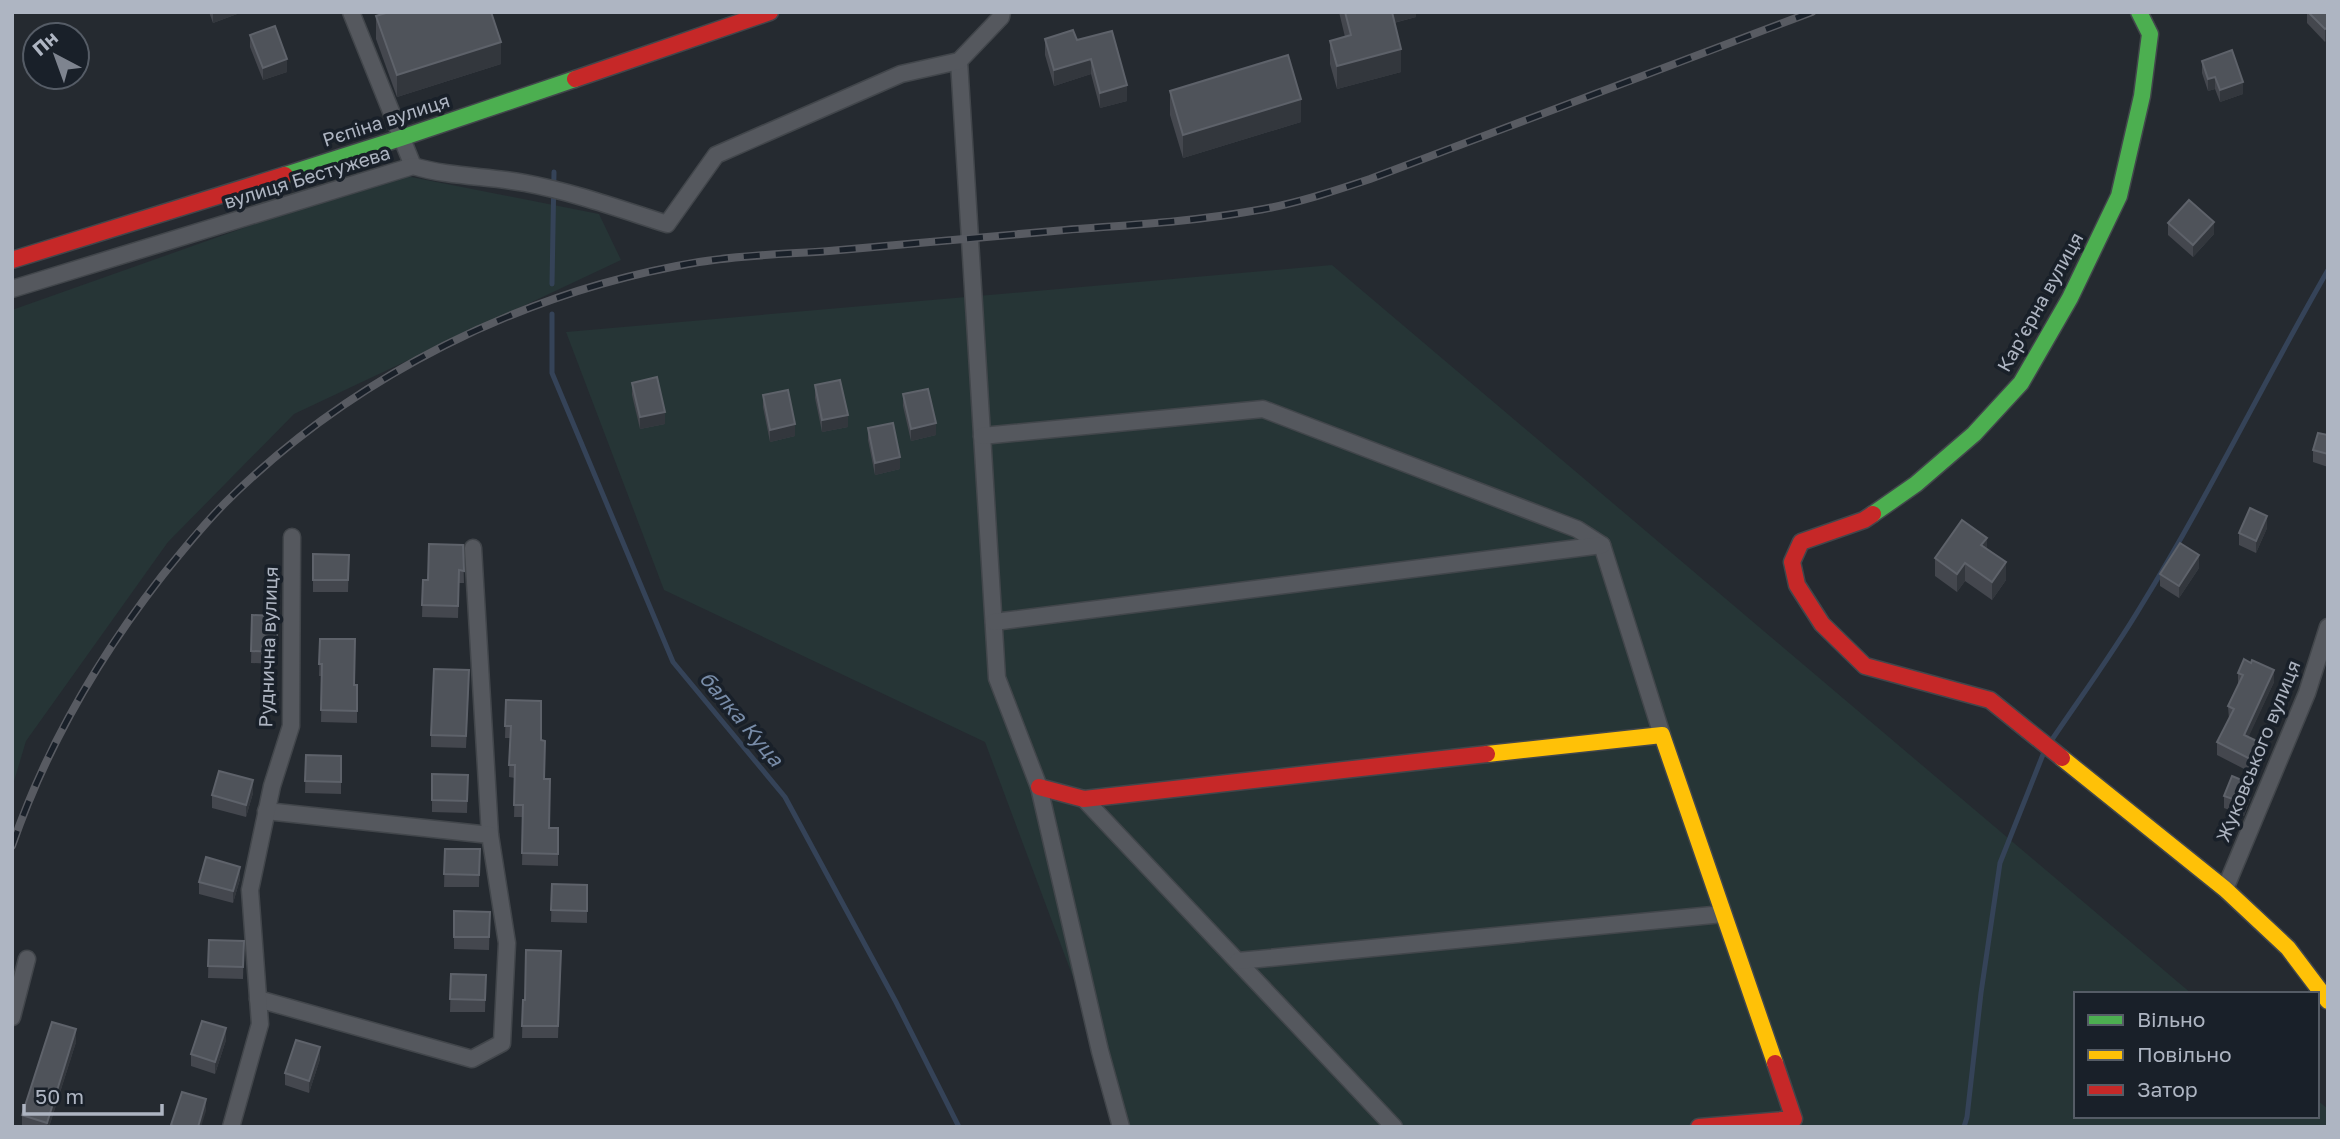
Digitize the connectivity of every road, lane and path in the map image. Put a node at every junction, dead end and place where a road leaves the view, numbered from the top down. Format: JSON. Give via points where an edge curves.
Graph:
{"nodes":[{"id":1,"x":351,"y":12,"type":"edge"},
{"id":2,"x":770,"y":12,"type":"edge"},
{"id":3,"x":1002,"y":12,"type":"edge"},
{"id":4,"x":2138,"y":12,"type":"edge"},
{"id":5,"x":960,"y":61,"type":"junction"},
{"id":6,"x":401,"y":138,"type":"junction"},
{"id":7,"x":413,"y":166,"type":"junction"},
{"id":8,"x":12,"y":260,"type":"edge"},
{"id":9,"x":12,"y":289,"type":"edge"},
{"id":10,"x":982,"y":436,"type":"junction"},
{"id":11,"x":292,"y":537,"type":"dead end"},
{"id":12,"x":1602,"y":545,"type":"junction"},
{"id":13,"x":473,"y":548,"type":"dead end"},
{"id":14,"x":994,"y":622,"type":"junction"},
{"id":15,"x":2328,"y":627,"type":"edge"},
{"id":16,"x":1662,"y":736,"type":"junction"},
{"id":17,"x":1039,"y":787,"type":"junction"},
{"id":18,"x":1084,"y":799,"type":"junction"},
{"id":19,"x":266,"y":811,"type":"junction"},
{"id":20,"x":490,"y":835,"type":"junction"},
{"id":21,"x":2225,"y":889,"type":"junction"},
{"id":22,"x":1723,"y":914,"type":"junction"},
{"id":23,"x":27,"y":960,"type":"dead end"},
{"id":24,"x":1238,"y":961,"type":"junction"},
{"id":25,"x":258,"y":999,"type":"junction"},
{"id":26,"x":2328,"y":1001,"type":"edge"},
{"id":27,"x":12,"y":1017,"type":"edge"},
{"id":28,"x":231,"y":1127,"type":"edge"},
{"id":29,"x":1121,"y":1127,"type":"edge"},
{"id":30,"x":1395,"y":1127,"type":"edge"},
{"id":31,"x":1699,"y":1127,"type":"edge"}],
"edges":[{"from":1,"to":6,"type":"street"},
{"from":2,"to":6,"type":"street","name":"Рєпіна вулиця"},
{"from":3,"to":5,"type":"street"},
{"from":4,"to":21,"type":"street","name":"Карʼєрна вулиця","via":[[2150,34],[2142,96],[2119,196],[2070,298],[2021,383],[1975,434],[1916,484],[1864,520],[1801,542],[1792,562],[1797,585],[1822,624],[1866,666],[1990,701]]},
{"from":5,"to":7,"type":"street","name":"вулиця Бестужева","via":[[901,74],[716,155],[667,223],[526,183]]},
{"from":5,"to":10,"type":"street"},
{"from":6,"to":7,"type":"street"},
{"from":6,"to":8,"type":"street","name":"Рєпіна вулиця"},
{"from":7,"to":9,"type":"street","name":"вулиця Бестужева"},
{"from":10,"to":12,"type":"street","via":[[1264,409],[1577,529]]},
{"from":10,"to":14,"type":"street"},
{"from":11,"to":19,"type":"street","name":"Руднична вулиця","via":[[291,726]]},
{"from":12,"to":14,"type":"street"},
{"from":12,"to":16,"type":"street"},
{"from":13,"to":20,"type":"street"},
{"from":14,"to":17,"type":"street","via":[[997,678]]},
{"from":15,"to":21,"type":"street","name":"Жуковського вулиця","via":[[2307,693]]},
{"from":16,"to":18,"type":"street"},
{"from":16,"to":22,"type":"street"},
{"from":17,"to":18,"type":"street"},
{"from":17,"to":29,"type":"street"},
{"from":18,"to":24,"type":"street"},
{"from":19,"to":20,"type":"street"},
{"from":19,"to":25,"type":"street","name":"Руднична вулиця","via":[[250,890]]},
{"from":20,"to":25,"type":"street","via":[[507,943],[502,1043],[472,1059]]},
{"from":21,"to":26,"type":"street","name":"Карʼєрна вулиця","via":[[2288,948]]},
{"from":22,"to":24,"type":"street"},
{"from":22,"to":31,"type":"street","via":[[1794,1119]]},
{"from":23,"to":27,"type":"street"},
{"from":24,"to":30,"type":"street"},
{"from":25,"to":28,"type":"street","name":"Руднична вулиця","via":[[260,1024]]}]}
